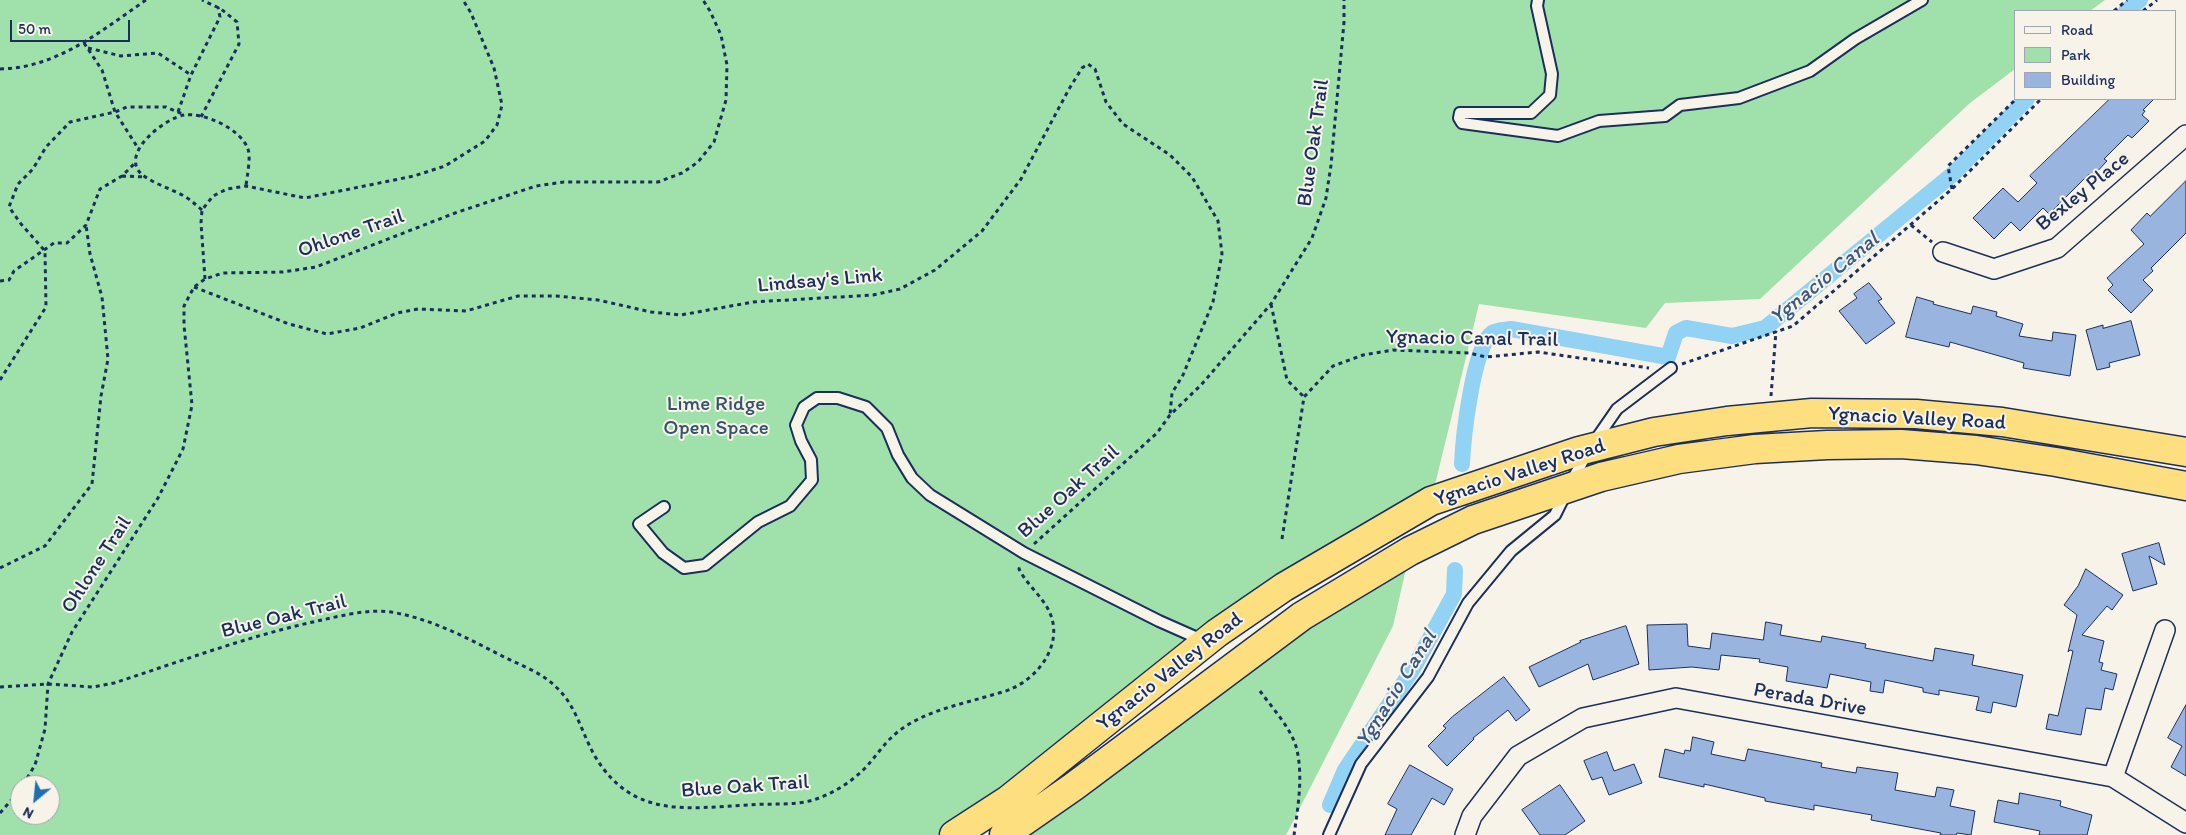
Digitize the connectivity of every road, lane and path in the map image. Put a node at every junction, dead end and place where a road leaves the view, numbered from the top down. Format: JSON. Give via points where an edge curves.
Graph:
{"nodes":[{"id":1,"x":146,"y":0,"type":"edge"},
{"id":2,"x":202,"y":0,"type":"edge"},
{"id":3,"x":463,"y":0,"type":"edge"},
{"id":4,"x":703,"y":0,"type":"edge"},
{"id":5,"x":1344,"y":0,"type":"edge"},
{"id":6,"x":1538,"y":0,"type":"edge"},
{"id":7,"x":1922,"y":0,"type":"edge"},
{"id":8,"x":2127,"y":0,"type":"edge"},
{"id":9,"x":2157,"y":0,"type":"edge"},
{"id":10,"x":218,"y":7,"type":"junction"},
{"id":11,"x":2115,"y":10,"type":"edge"},
{"id":12,"x":2144,"y":10,"type":"edge"},
{"id":13,"x":84,"y":43,"type":"junction"},
{"id":14,"x":87,"y":48,"type":"junction"},
{"id":15,"x":0,"y":69,"type":"edge"},
{"id":16,"x":191,"y":75,"type":"junction"},
{"id":17,"x":2015,"y":100,"type":"edge"},
{"id":18,"x":2040,"y":100,"type":"edge"},
{"id":19,"x":115,"y":112,"type":"junction"},
{"id":20,"x":178,"y":112,"type":"junction"},
{"id":21,"x":185,"y":115,"type":"junction"},
{"id":22,"x":201,"y":117,"type":"junction"},
{"id":23,"x":2186,"y":135,"type":"edge"},
{"id":24,"x":138,"y":149,"type":"junction"},
{"id":25,"x":137,"y":161,"type":"junction"},
{"id":26,"x":122,"y":176,"type":"junction"},
{"id":27,"x":146,"y":177,"type":"junction"},
{"id":28,"x":246,"y":186,"type":"junction"},
{"id":29,"x":1952,"y":189,"type":"junction"},
{"id":30,"x":202,"y":210,"type":"junction"},
{"id":31,"x":86,"y":225,"type":"junction"},
{"id":32,"x":1911,"y":225,"type":"junction"},
{"id":33,"x":1917,"y":230,"type":"dead end"},
{"id":34,"x":45,"y":251,"type":"junction"},
{"id":35,"x":1943,"y":252,"type":"dead end"},
{"id":36,"x":205,"y":279,"type":"junction"},
{"id":37,"x":0,"y":281,"type":"edge"},
{"id":38,"x":194,"y":287,"type":"junction"},
{"id":39,"x":1271,"y":304,"type":"junction"},
{"id":40,"x":1776,"y":332,"type":"junction"},
{"id":41,"x":1670,"y":368,"type":"junction"},
{"id":42,"x":0,"y":380,"type":"edge"},
{"id":43,"x":1304,"y":397,"type":"junction"},
{"id":44,"x":1170,"y":415,"type":"junction"},
{"id":45,"x":1769,"y":416,"type":"junction"},
{"id":46,"x":1590,"y":448,"type":"junction"},
{"id":47,"x":2186,"y":452,"type":"edge"},
{"id":48,"x":2186,"y":486,"type":"edge"},
{"id":49,"x":1568,"y":488,"type":"junction"},
{"id":50,"x":664,"y":507,"type":"dead end"},
{"id":51,"x":1282,"y":539,"type":"dead end"},
{"id":52,"x":1024,"y":553,"type":"junction"},
{"id":53,"x":0,"y":568,"type":"edge"},
{"id":54,"x":2165,"y":630,"type":"dead end"},
{"id":55,"x":1205,"y":642,"type":"junction"},
{"id":56,"x":48,"y":684,"type":"junction"},
{"id":57,"x":0,"y":687,"type":"edge"},
{"id":58,"x":1260,"y":691,"type":"dead end"},
{"id":59,"x":29,"y":775,"type":"edge"},
{"id":60,"x":2113,"y":777,"type":"junction"},
{"id":61,"x":10,"y":802,"type":"edge"},
{"id":62,"x":0,"y":813,"type":"edge"},
{"id":63,"x":2186,"y":824,"type":"edge"},
{"id":64,"x":954,"y":835,"type":"edge"},
{"id":65,"x":1004,"y":835,"type":"edge"},
{"id":66,"x":1294,"y":835,"type":"edge"},
{"id":67,"x":1328,"y":835,"type":"edge"},
{"id":68,"x":1465,"y":835,"type":"edge"}],
"edges":[{"from":1,"to":13,"type":"path"},
{"from":2,"to":10,"type":"path"},
{"from":3,"to":28,"type":"path","via":[[494,68],[502,105],[497,124],[485,141],[438,169],[305,198]]},
{"from":4,"to":36,"type":"path","name":"Ohlone Trail","via":[[724,50],[726,100],[714,142],[698,162],[682,173],[658,182],[564,182],[536,186],[455,213],[316,267],[283,272],[223,273]]},
{"from":5,"to":39,"type":"path","name":"Blue Oak Trail","via":[[1326,198],[1312,238]]},
{"from":6,"to":7,"type":"lane","via":[[1552,74],[1550,94],[1531,113],[1460,113],[1458,118],[1462,123],[1558,136],[1599,121],[1665,116],[1680,105],[1739,98],[1810,71],[1855,39]]},
{"from":8,"to":11,"type":"path"},
{"from":9,"to":12,"type":"path"},
{"from":10,"to":16,"type":"path","via":[[220,17]]},
{"from":10,"to":22,"type":"path","via":[[237,22],[239,44]]},
{"from":13,"to":14,"type":"path"},
{"from":13,"to":15,"type":"path","via":[[34,66]]},
{"from":14,"to":16,"type":"path","via":[[120,56],[158,53]]},
{"from":14,"to":19,"type":"path","via":[[102,70]]},
{"from":16,"to":20,"type":"path"},
{"from":17,"to":29,"type":"path","via":[[1948,166]]},
{"from":18,"to":29,"type":"path","name":"Ygnacio Canal Trail"},
{"from":19,"to":20,"type":"path","via":[[127,107],[166,107]]},
{"from":19,"to":24,"type":"path"},
{"from":19,"to":34,"type":"path","via":[[70,122],[18,184],[10,207]]},
{"from":20,"to":21,"type":"path"},
{"from":21,"to":22,"type":"path"},
{"from":21,"to":24,"type":"path","via":[[168,121]]},
{"from":22,"to":28,"type":"path","via":[[228,127],[241,136],[249,150]]},
{"from":23,"to":35,"type":"street","name":"Bexley Place","via":[[2056,248],[1994,269]]},
{"from":24,"to":25,"type":"path"},
{"from":25,"to":26,"type":"path"},
{"from":25,"to":27,"type":"path","via":[[138,169]]},
{"from":26,"to":27,"type":"path"},
{"from":26,"to":31,"type":"path","via":[[100,189]]},
{"from":27,"to":30,"type":"path","via":[[186,197]]},
{"from":28,"to":30,"type":"path","via":[[227,189],[213,196]]},
{"from":29,"to":32,"type":"path","name":"Ygnacio Canal Trail"},
{"from":30,"to":36,"type":"path"},
{"from":31,"to":34,"type":"path","via":[[67,243],[54,243]]},
{"from":31,"to":53,"type":"path","via":[[102,297],[108,359],[92,484],[46,546]]},
{"from":32,"to":33,"type":"path"},
{"from":32,"to":40,"type":"path","name":"Ygnacio Canal Trail","via":[[1793,326]]},
{"from":34,"to":37,"type":"path","via":[[14,271],[9,280]]},
{"from":34,"to":42,"type":"path","via":[[46,308]]},
{"from":36,"to":38,"type":"path","name":"Ohlone Trail"},
{"from":38,"to":44,"type":"path","name":"Lindsay's Link","via":[[289,324],[328,334],[360,328],[398,313],[466,311],[518,296],[564,296],[681,315],[753,302],[873,295],[900,289],[935,270],[982,231],[1022,179],[1069,89],[1088,64],[1095,68],[1106,102],[1123,124],[1170,155],[1192,177],[1218,221],[1222,254],[1213,302],[1184,375],[1172,393]]},
{"from":38,"to":56,"type":"path","name":"Ohlone Trail","via":[[184,306],[192,405],[183,449],[158,498],[72,632]]},
{"from":39,"to":43,"type":"path","via":[[1286,380]]},
{"from":39,"to":44,"type":"path","name":"Blue Oak Trail","via":[[1201,385]]},
{"from":40,"to":41,"type":"path","name":"Ygnacio Canal Trail"},
{"from":40,"to":45,"type":"path"},
{"from":41,"to":43,"type":"path","name":"Ygnacio Canal Trail","via":[[1538,352],[1486,357],[1469,353],[1393,350],[1363,355],[1333,366]]},
{"from":41,"to":46,"type":"lane","via":[[1617,408]]},
{"from":43,"to":51,"type":"path"},
{"from":44,"to":52,"type":"path","name":"Blue Oak Trail","via":[[1157,433]]},
{"from":45,"to":46,"type":"highway","name":"Ygnacio Valley Road","via":[[1654,432]]},
{"from":45,"to":47,"type":"highway","name":"Ygnacio Valley Road","via":[[1916,414],[2002,422]]},
{"from":46,"to":49,"type":"lane"},
{"from":46,"to":55,"type":"highway","name":"Ygnacio Valley Road","via":[[1431,501],[1284,587]]},
{"from":48,"to":49,"type":"highway","name":"Ygnacio Valley Road","via":[[1976,450],[1827,444],[1678,459]]},
{"from":49,"to":65,"type":"highway","name":"Ygnacio Valley Road","via":[[1474,520],[1410,551],[1302,616]]},
{"from":49,"to":67,"type":"lane","via":[[1554,515],[1511,551],[1468,603],[1428,678],[1361,764]]},
{"from":50,"to":52,"type":"lane","via":[[639,524],[663,553],[684,568],[705,565],[758,522],[790,506],[802,493],[812,480],[811,460],[796,425],[804,406],[817,398],[838,398],[866,407],[886,428],[912,478],[930,495]]},
{"from":52,"to":55,"type":"lane"},
{"from":52,"to":56,"type":"path","name":"Blue Oak Trail","via":[[1019,568],[1050,613],[1052,647],[1044,664],[1012,689],[923,716],[894,735],[864,769],[834,792],[810,801],[682,809],[642,801],[620,788],[596,758],[578,719],[559,689],[545,677],[443,627],[420,618],[387,612],[349,614],[310,622],[114,683],[93,687]]},
{"from":54,"to":60,"type":"street"},
{"from":55,"to":64,"type":"highway","name":"Ygnacio Valley Road","via":[[1008,800]]},
{"from":56,"to":57,"type":"path","name":"Blue Oak Trail"},
{"from":56,"to":59,"type":"path","name":"Ohlone Trail","via":[[45,729]]},
{"from":58,"to":66,"type":"path","via":[[1288,730],[1297,750],[1300,785]]},
{"from":60,"to":63,"type":"street","name":"Perada Drive"},
{"from":60,"to":68,"type":"street","name":"Perada Drive","via":[[1676,698],[1583,718],[1518,756],[1472,816]]},
{"from":61,"to":62,"type":"path"}]}
